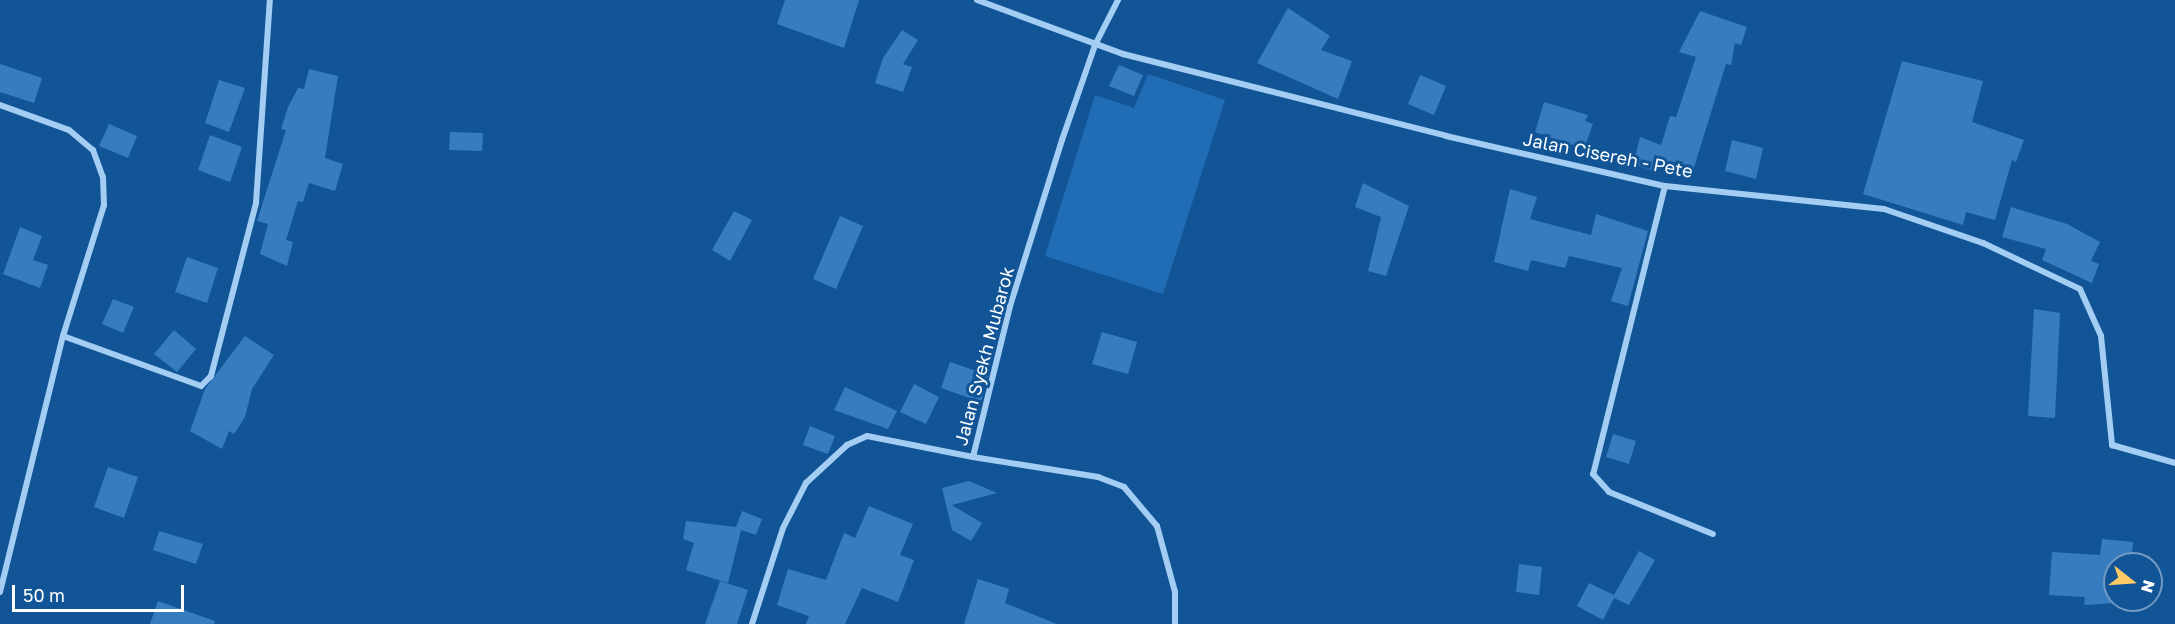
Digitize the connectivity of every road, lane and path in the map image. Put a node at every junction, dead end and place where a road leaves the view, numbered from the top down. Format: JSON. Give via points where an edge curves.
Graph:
{"nodes":[{"id":1,"x":270,"y":0,"type":"edge"},
{"id":2,"x":977,"y":0,"type":"edge"},
{"id":3,"x":1118,"y":0,"type":"edge"},
{"id":4,"x":1095,"y":45,"type":"junction"},
{"id":5,"x":0,"y":105,"type":"edge"},
{"id":6,"x":1665,"y":186,"type":"junction"},
{"id":7,"x":63,"y":336,"type":"junction"},
{"id":8,"x":973,"y":457,"type":"junction"},
{"id":9,"x":2175,"y":463,"type":"edge"},
{"id":10,"x":1713,"y":534,"type":"dead end"},
{"id":11,"x":0,"y":592,"type":"edge"},
{"id":12,"x":752,"y":624,"type":"edge"},
{"id":13,"x":1175,"y":624,"type":"edge"}],
"edges":[{"from":1,"to":7,"type":"street","via":[[256,203],[208,383],[192,384]]},
{"from":2,"to":4,"type":"street","name":"Jalan Cisereh - Pete"},
{"from":3,"to":4,"type":"street","name":"Jalan Syekh Mubarok"},
{"from":4,"to":6,"type":"street","name":"Jalan Cisereh - Pete","via":[[1446,136]]},
{"from":4,"to":8,"type":"street","name":"Jalan Syekh Mubarok","via":[[1010,306]]},
{"from":5,"to":7,"type":"street","via":[[69,130],[93,150],[103,177],[105,205]]},
{"from":6,"to":9,"type":"street","name":"Jalan Cisereh - Pete","via":[[1884,209],[2073,282],[2101,336],[2112,445]]},
{"from":6,"to":10,"type":"street","via":[[1593,474],[1610,492]]},
{"from":7,"to":11,"type":"street"},
{"from":8,"to":12,"type":"street","name":"Jalan Syekh Mubarok","via":[[867,436],[847,445],[806,483],[783,528]]},
{"from":8,"to":13,"type":"street","via":[[1098,477],[1124,487],[1157,526],[1175,591]]}]}
